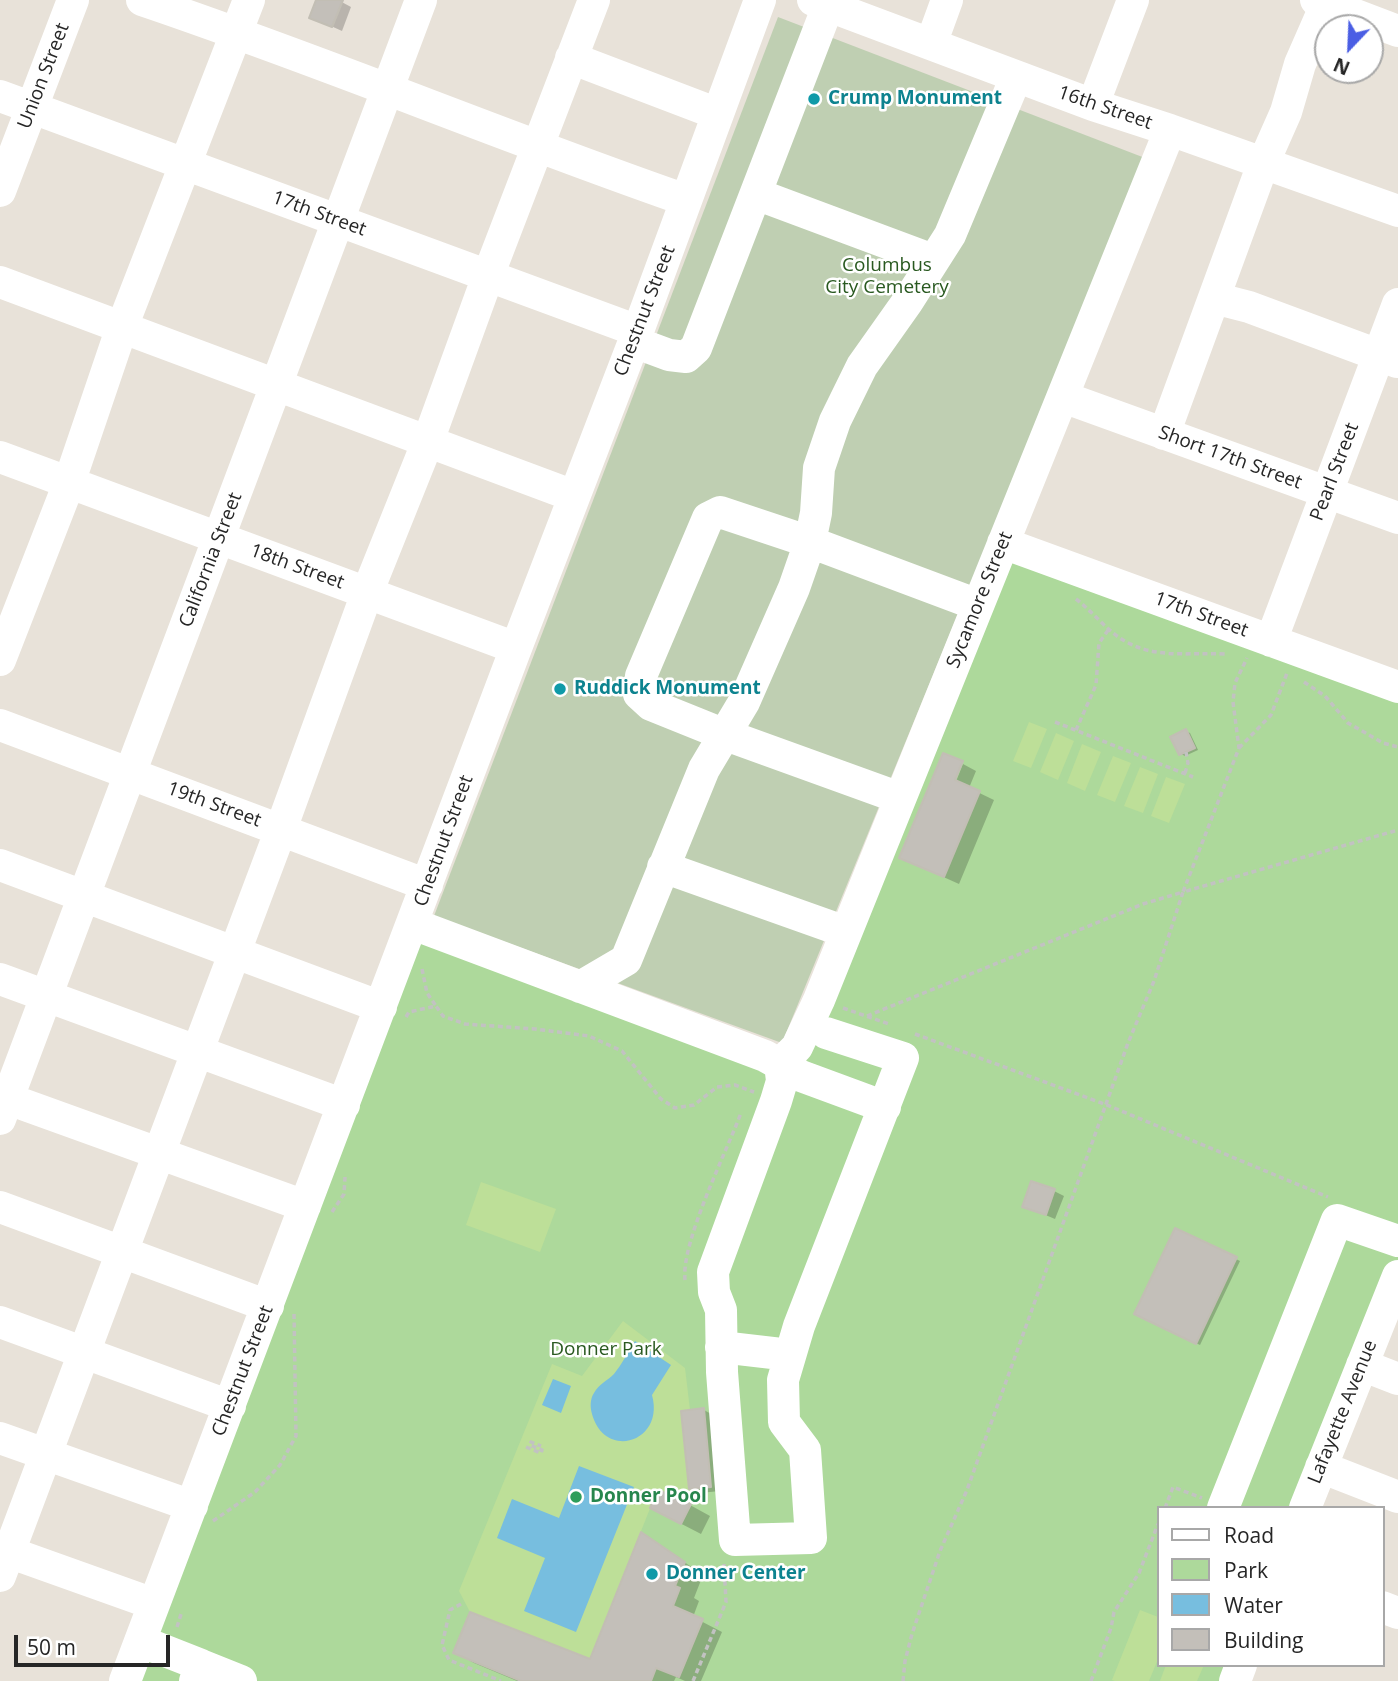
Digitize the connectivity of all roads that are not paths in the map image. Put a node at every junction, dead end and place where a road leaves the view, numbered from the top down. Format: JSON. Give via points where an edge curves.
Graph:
{"nodes":[{"id":1,"x":73,"y":0,"type":"edge"},
{"id":2,"x":142,"y":0,"type":"edge"},
{"id":3,"x":249,"y":0,"type":"edge"},
{"id":4,"x":421,"y":0,"type":"edge"},
{"id":5,"x":594,"y":0,"type":"edge"},
{"id":6,"x":760,"y":0,"type":"edge"},
{"id":7,"x":947,"y":0,"type":"edge"},
{"id":8,"x":1133,"y":0,"type":"edge"},
{"id":9,"x":1323,"y":1,"type":"edge"},
{"id":10,"x":820,"y":3,"type":"edge"},
{"id":11,"x":1398,"y":30,"type":"edge"},
{"id":12,"x":237,"y":32,"type":"junction"},
{"id":13,"x":931,"y":44,"type":"junction"},
{"id":14,"x":571,"y":58,"type":"junction"},
{"id":15,"x":1016,"y":77,"type":"junction"},
{"id":16,"x":387,"y":89,"type":"junction"},
{"id":17,"x":0,"y":96,"type":"edge"},
{"id":18,"x":1093,"y":105,"type":"junction"},
{"id":19,"x":32,"y":107,"type":"junction"},
{"id":20,"x":718,"y":114,"type":"junction"},
{"id":21,"x":1170,"y":130,"type":"junction"},
{"id":22,"x":537,"y":146,"type":"junction"},
{"id":23,"x":184,"y":164,"type":"junction"},
{"id":24,"x":1263,"y":164,"type":"junction"},
{"id":25,"x":0,"y":191,"type":"edge"},
{"id":26,"x":756,"y":194,"type":"junction"},
{"id":27,"x":686,"y":200,"type":"junction"},
{"id":28,"x":1398,"y":211,"type":"edge"},
{"id":29,"x":337,"y":221,"type":"junction"},
{"id":30,"x":933,"y":260,"type":"junction"},
{"id":31,"x":488,"y":276,"type":"junction"},
{"id":32,"x":0,"y":282,"type":"edge"},
{"id":33,"x":1214,"y":298,"type":"junction"},
{"id":34,"x":1398,"y":304,"type":"edge"},
{"id":35,"x":122,"y":327,"type":"junction"},
{"id":36,"x":636,"y":336,"type":"junction"},
{"id":37,"x":1388,"y":359,"type":"edge"},
{"id":38,"x":277,"y":383,"type":"junction"},
{"id":39,"x":1063,"y":397,"type":"junction"},
{"id":40,"x":1164,"y":434,"type":"junction"},
{"id":41,"x":428,"y":440,"type":"junction"},
{"id":42,"x":0,"y":457,"type":"edge"},
{"id":43,"x":69,"y":483,"type":"junction"},
{"id":44,"x":1327,"y":493,"type":"junction"},
{"id":45,"x":574,"y":496,"type":"junction"},
{"id":46,"x":1398,"y":518,"type":"edge"},
{"id":47,"x":219,"y":538,"type":"junction"},
{"id":48,"x":810,"y":542,"type":"junction"},
{"id":49,"x":1003,"y":543,"type":"junction"},
{"id":50,"x":367,"y":593,"type":"junction"},
{"id":51,"x":978,"y":605,"type":"junction"},
{"id":52,"x":516,"y":648,"type":"junction"},
{"id":53,"x":1264,"y":657,"type":"junction"},
{"id":54,"x":0,"y":660,"type":"edge"},
{"id":55,"x":1398,"y":687,"type":"edge"},
{"id":56,"x":0,"y":725,"type":"edge"},
{"id":57,"x":723,"y":734,"type":"junction"},
{"id":58,"x":131,"y":774,"type":"junction"},
{"id":59,"x":900,"y":798,"type":"junction"},
{"id":60,"x":281,"y":830,"type":"junction"},
{"id":61,"x":0,"y":865,"type":"edge"},
{"id":62,"x":663,"y":867,"type":"junction"},
{"id":63,"x":427,"y":885,"type":"junction"},
{"id":64,"x":84,"y":896,"type":"junction"},
{"id":65,"x":422,"y":928,"type":"junction"},
{"id":66,"x":846,"y":932,"type":"junction"},
{"id":67,"x":235,"y":953,"type":"junction"},
{"id":68,"x":626,"y":960,"type":"junction"},
{"id":69,"x":0,"y":979,"type":"edge"},
{"id":70,"x":580,"y":987,"type":"junction"},
{"id":71,"x":47,"y":995,"type":"junction"},
{"id":72,"x":635,"y":1008,"type":"junction"},
{"id":73,"x":392,"y":1014,"type":"junction"},
{"id":74,"x":826,"y":1034,"type":"dead end"},
{"id":75,"x":198,"y":1051,"type":"junction"},
{"id":76,"x":780,"y":1064,"type":"junction"},
{"id":77,"x":3,"y":1104,"type":"edge"},
{"id":78,"x":344,"y":1105,"type":"junction"},
{"id":79,"x":885,"y":1107,"type":"junction"},
{"id":80,"x":160,"y":1153,"type":"junction"},
{"id":81,"x":0,"y":1207,"type":"edge"},
{"id":82,"x":317,"y":1211,"type":"junction"},
{"id":83,"x":1398,"y":1241,"type":"edge"},
{"id":84,"x":122,"y":1253,"type":"junction"},
{"id":85,"x":1398,"y":1276,"type":"edge"},
{"id":86,"x":282,"y":1304,"type":"junction"},
{"id":87,"x":0,"y":1322,"type":"edge"},
{"id":88,"x":722,"y":1347,"type":"junction"},
{"id":89,"x":84,"y":1352,"type":"junction"},
{"id":90,"x":790,"y":1355,"type":"junction"},
{"id":91,"x":1362,"y":1365,"type":"junction"},
{"id":92,"x":1398,"y":1379,"type":"edge"},
{"id":93,"x":230,"y":1406,"type":"junction"},
{"id":94,"x":0,"y":1438,"type":"edge"},
{"id":95,"x":46,"y":1455,"type":"junction"},
{"id":96,"x":1321,"y":1467,"type":"junction"},
{"id":97,"x":1398,"y":1497,"type":"edge"},
{"id":98,"x":1223,"y":1506,"type":"edge"},
{"id":99,"x":1306,"y":1506,"type":"edge"},
{"id":100,"x":202,"y":1514,"type":"junction"},
{"id":101,"x":3,"y":1559,"type":"edge"},
{"id":102,"x":154,"y":1604,"type":"junction"},
{"id":103,"x":154,"y":1647,"type":"junction"},
{"id":104,"x":198,"y":1673,"type":"edge"},
{"id":105,"x":125,"y":1681,"type":"edge"},
{"id":106,"x":241,"y":1681,"type":"edge"}],
"edges":[{"from":1,"to":19,"type":"street","name":"Union Street"},
{"from":2,"to":12,"type":"street"},
{"from":3,"to":12,"type":"street"},
{"from":4,"to":16,"type":"street","name":"California Street"},
{"from":5,"to":14,"type":"street"},
{"from":6,"to":20,"type":"street","name":"Chestnut Street"},
{"from":7,"to":13,"type":"street"},
{"from":8,"to":18,"type":"street"},
{"from":9,"to":11,"type":"street"},
{"from":9,"to":24,"type":"street","via":[[1286,112]]},
{"from":10,"to":13,"type":"street","name":"16th Street"},
{"from":10,"to":26,"type":"street"},
{"from":12,"to":16,"type":"street"},
{"from":12,"to":23,"type":"street"},
{"from":13,"to":15,"type":"street","name":"16th Street"},
{"from":14,"to":20,"type":"street"},
{"from":14,"to":22,"type":"street"},
{"from":15,"to":18,"type":"street","name":"16th Street"},
{"from":15,"to":30,"type":"street","via":[[950,234]]},
{"from":16,"to":22,"type":"street"},
{"from":16,"to":29,"type":"street","name":"California Street"},
{"from":17,"to":19,"type":"street","name":"17th Street"},
{"from":18,"to":21,"type":"street","name":"16th Street"},
{"from":19,"to":23,"type":"street","name":"17th Street"},
{"from":19,"to":25,"type":"street","name":"Union Street"},
{"from":20,"to":27,"type":"street","name":"Chestnut Street"},
{"from":21,"to":24,"type":"street","name":"16th Street"},
{"from":21,"to":39,"type":"street","name":"Sycamore Street"},
{"from":22,"to":27,"type":"street"},
{"from":22,"to":31,"type":"street"},
{"from":23,"to":29,"type":"street","name":"17th Street"},
{"from":23,"to":35,"type":"street"},
{"from":24,"to":28,"type":"street","name":"16th Street"},
{"from":24,"to":33,"type":"street"},
{"from":26,"to":30,"type":"street"},
{"from":26,"to":36,"type":"street","name":"17th Street","via":[[696,348],[686,357],[669,355]]},
{"from":27,"to":36,"type":"street","name":"Chestnut Street"},
{"from":29,"to":31,"type":"street","name":"17th Street"},
{"from":29,"to":38,"type":"street","name":"California Street"},
{"from":30,"to":48,"type":"street","via":[[862,366],[835,421],[819,468]]},
{"from":31,"to":36,"type":"street","name":"17th Street"},
{"from":31,"to":41,"type":"street"},
{"from":32,"to":35,"type":"street"},
{"from":33,"to":37,"type":"street"},
{"from":33,"to":40,"type":"street"},
{"from":34,"to":37,"type":"street","name":"Pearl Street"},
{"from":35,"to":38,"type":"street"},
{"from":35,"to":43,"type":"street"},
{"from":36,"to":45,"type":"street","name":"Chestnut Street"},
{"from":37,"to":44,"type":"street","name":"Pearl Street"},
{"from":38,"to":41,"type":"street"},
{"from":38,"to":47,"type":"street","name":"California Street"},
{"from":39,"to":40,"type":"street","name":"Short 17th Street"},
{"from":39,"to":49,"type":"street","name":"Sycamore Street"},
{"from":40,"to":44,"type":"street","name":"Short 17th Street"},
{"from":41,"to":45,"type":"street"},
{"from":41,"to":50,"type":"street"},
{"from":42,"to":43,"type":"street","name":"18th Street"},
{"from":43,"to":47,"type":"street","name":"18th Street"},
{"from":43,"to":54,"type":"street"},
{"from":44,"to":46,"type":"street","name":"Short 17th Street"},
{"from":44,"to":53,"type":"street","name":"Pearl Street"},
{"from":45,"to":52,"type":"street","name":"Chestnut Street"},
{"from":47,"to":50,"type":"street","name":"18th Street"},
{"from":47,"to":58,"type":"street","name":"California Street"},
{"from":48,"to":51,"type":"street"},
{"from":48,"to":57,"type":"street","via":[[744,702]]},
{"from":48,"to":57,"type":"street","via":[[720,512],[708,518],[642,676],[639,694],[651,705]]},
{"from":49,"to":51,"type":"street","name":"Sycamore Street"},
{"from":49,"to":53,"type":"street","name":"17th Street"},
{"from":50,"to":52,"type":"street","name":"18th Street"},
{"from":50,"to":60,"type":"street"},
{"from":51,"to":59,"type":"street","name":"Sycamore Street"},
{"from":52,"to":63,"type":"street","name":"Chestnut Street"},
{"from":53,"to":55,"type":"street","name":"17th Street"},
{"from":56,"to":58,"type":"street","name":"19th Street"},
{"from":57,"to":59,"type":"street"},
{"from":57,"to":62,"type":"street"},
{"from":58,"to":60,"type":"street","name":"19th Street"},
{"from":58,"to":64,"type":"street","name":"California Street"},
{"from":59,"to":66,"type":"street","name":"Sycamore Street"},
{"from":60,"to":63,"type":"street","name":"19th Street"},
{"from":60,"to":67,"type":"street"},
{"from":61,"to":64,"type":"street"},
{"from":62,"to":66,"type":"street"},
{"from":62,"to":68,"type":"street"},
{"from":63,"to":65,"type":"street","name":"Chestnut Street"},
{"from":64,"to":67,"type":"street"},
{"from":64,"to":71,"type":"street","name":"California Street"},
{"from":65,"to":70,"type":"street"},
{"from":65,"to":73,"type":"street","name":"Chestnut Street"},
{"from":66,"to":76,"type":"street","name":"Sycamore Street","via":[[797,1047]]},
{"from":67,"to":73,"type":"street"},
{"from":67,"to":75,"type":"street"},
{"from":68,"to":70,"type":"street"},
{"from":68,"to":72,"type":"street"},
{"from":69,"to":71,"type":"street"},
{"from":70,"to":72,"type":"street"},
{"from":71,"to":75,"type":"street"},
{"from":71,"to":77,"type":"street","name":"California Street"},
{"from":72,"to":76,"type":"street"},
{"from":73,"to":78,"type":"street","name":"Chestnut Street"},
{"from":74,"to":79,"type":"street","via":[[903,1058]]},
{"from":75,"to":78,"type":"street"},
{"from":75,"to":80,"type":"street"},
{"from":76,"to":79,"type":"street"},
{"from":76,"to":88,"type":"street","via":[[782,1081],[776,1101],[713,1272]]},
{"from":77,"to":80,"type":"street"},
{"from":78,"to":82,"type":"street","name":"Chestnut Street"},
{"from":79,"to":90,"type":"street"},
{"from":80,"to":82,"type":"street"},
{"from":80,"to":84,"type":"street"},
{"from":81,"to":84,"type":"street"},
{"from":82,"to":86,"type":"street","name":"Chestnut Street"},
{"from":83,"to":98,"type":"street","via":[[1338,1211]]},
{"from":84,"to":86,"type":"street"},
{"from":84,"to":89,"type":"street"},
{"from":85,"to":91,"type":"street","name":"Lafayette Avenue"},
{"from":86,"to":93,"type":"street","name":"Chestnut Street"},
{"from":87,"to":89,"type":"street"},
{"from":88,"to":90,"type":"street"},
{"from":88,"to":90,"type":"street","via":[[735,1540],[811,1538],[805,1450],[784,1422],[783,1380]]},
{"from":89,"to":93,"type":"street"},
{"from":89,"to":95,"type":"street"},
{"from":91,"to":92,"type":"street"},
{"from":91,"to":96,"type":"street","name":"Lafayette Avenue"},
{"from":93,"to":100,"type":"street","name":"Chestnut Street"},
{"from":94,"to":95,"type":"street"},
{"from":95,"to":100,"type":"street"},
{"from":95,"to":101,"type":"street"},
{"from":96,"to":97,"type":"street"},
{"from":96,"to":99,"type":"street","name":"Lafayette Avenue"},
{"from":100,"to":102,"type":"street","name":"Chestnut Street"},
{"from":101,"to":102,"type":"street"},
{"from":102,"to":103,"type":"street","name":"Chestnut Street"},
{"from":103,"to":104,"type":"street"},
{"from":103,"to":105,"type":"street","name":"Chestnut Street"},
{"from":104,"to":106,"type":"street"}]}
